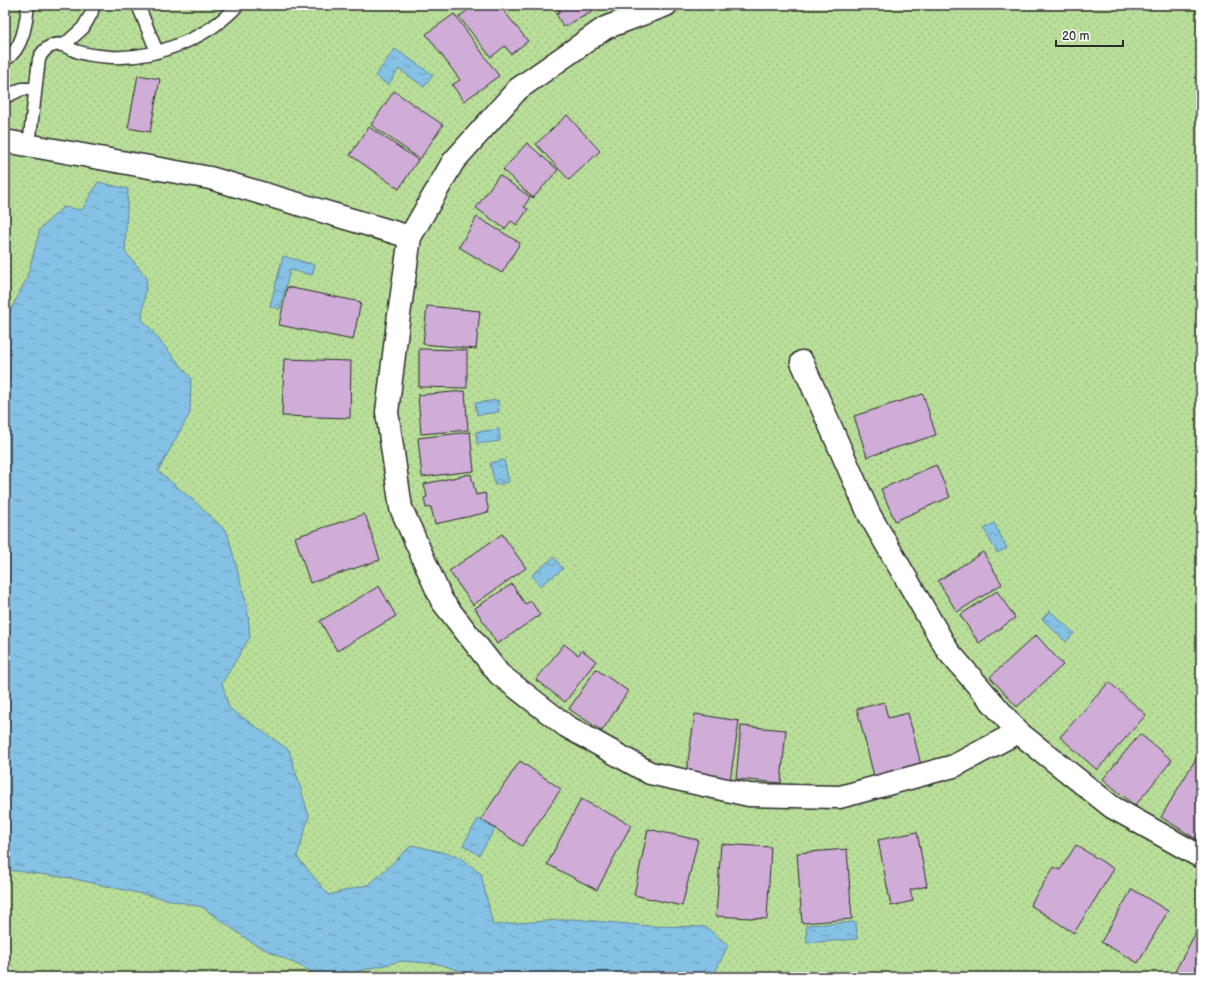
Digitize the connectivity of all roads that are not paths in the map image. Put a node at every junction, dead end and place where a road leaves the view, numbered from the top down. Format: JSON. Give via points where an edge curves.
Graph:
{"nodes":[{"id":1,"x":28,"y":5,"type":"edge"},
{"id":2,"x":94,"y":5,"type":"edge"},
{"id":3,"x":138,"y":5,"type":"edge"},
{"id":4,"x":238,"y":5,"type":"edge"},
{"id":5,"x":666,"y":5,"type":"edge"},
{"id":6,"x":64,"y":45,"type":"junction"},
{"id":7,"x":157,"y":52,"type":"junction"},
{"id":8,"x":5,"y":60,"type":"edge"},
{"id":9,"x":35,"y":89,"type":"junction"},
{"id":10,"x":5,"y":97,"type":"edge"},
{"id":11,"x":5,"y":141,"type":"edge"},
{"id":12,"x":29,"y":146,"type":"junction"},
{"id":13,"x":410,"y":236,"type":"junction"},
{"id":14,"x":802,"y":362,"type":"dead end"},
{"id":15,"x":1018,"y":732,"type":"junction"},
{"id":16,"x":1201,"y":858,"type":"edge"}],
"edges":[{"from":1,"to":8,"type":"lane","via":[[20,42],[16,50]]},
{"from":2,"to":6,"type":"lane","via":[[83,28]]},
{"from":3,"to":7,"type":"lane"},
{"from":4,"to":7,"type":"lane","via":[[215,25],[194,37]]},
{"from":5,"to":13,"type":"street","via":[[605,28],[518,89],[453,162]]},
{"from":6,"to":7,"type":"lane","via":[[78,52],[102,56],[128,57]]},
{"from":6,"to":9,"type":"lane","via":[[49,46],[41,54]]},
{"from":9,"to":10,"type":"lane","via":[[22,89]]},
{"from":9,"to":12,"type":"lane"},
{"from":11,"to":12,"type":"street"},
{"from":12,"to":13,"type":"street","via":[[210,178]]},
{"from":13,"to":15,"type":"street","via":[[387,412],[401,508],[442,601],[499,674],[566,726],[650,773],[749,795],[840,797],[954,766]]},
{"from":14,"to":15,"type":"street","via":[[869,514],[948,651]]},
{"from":15,"to":16,"type":"street","via":[[1112,807]]}]}
